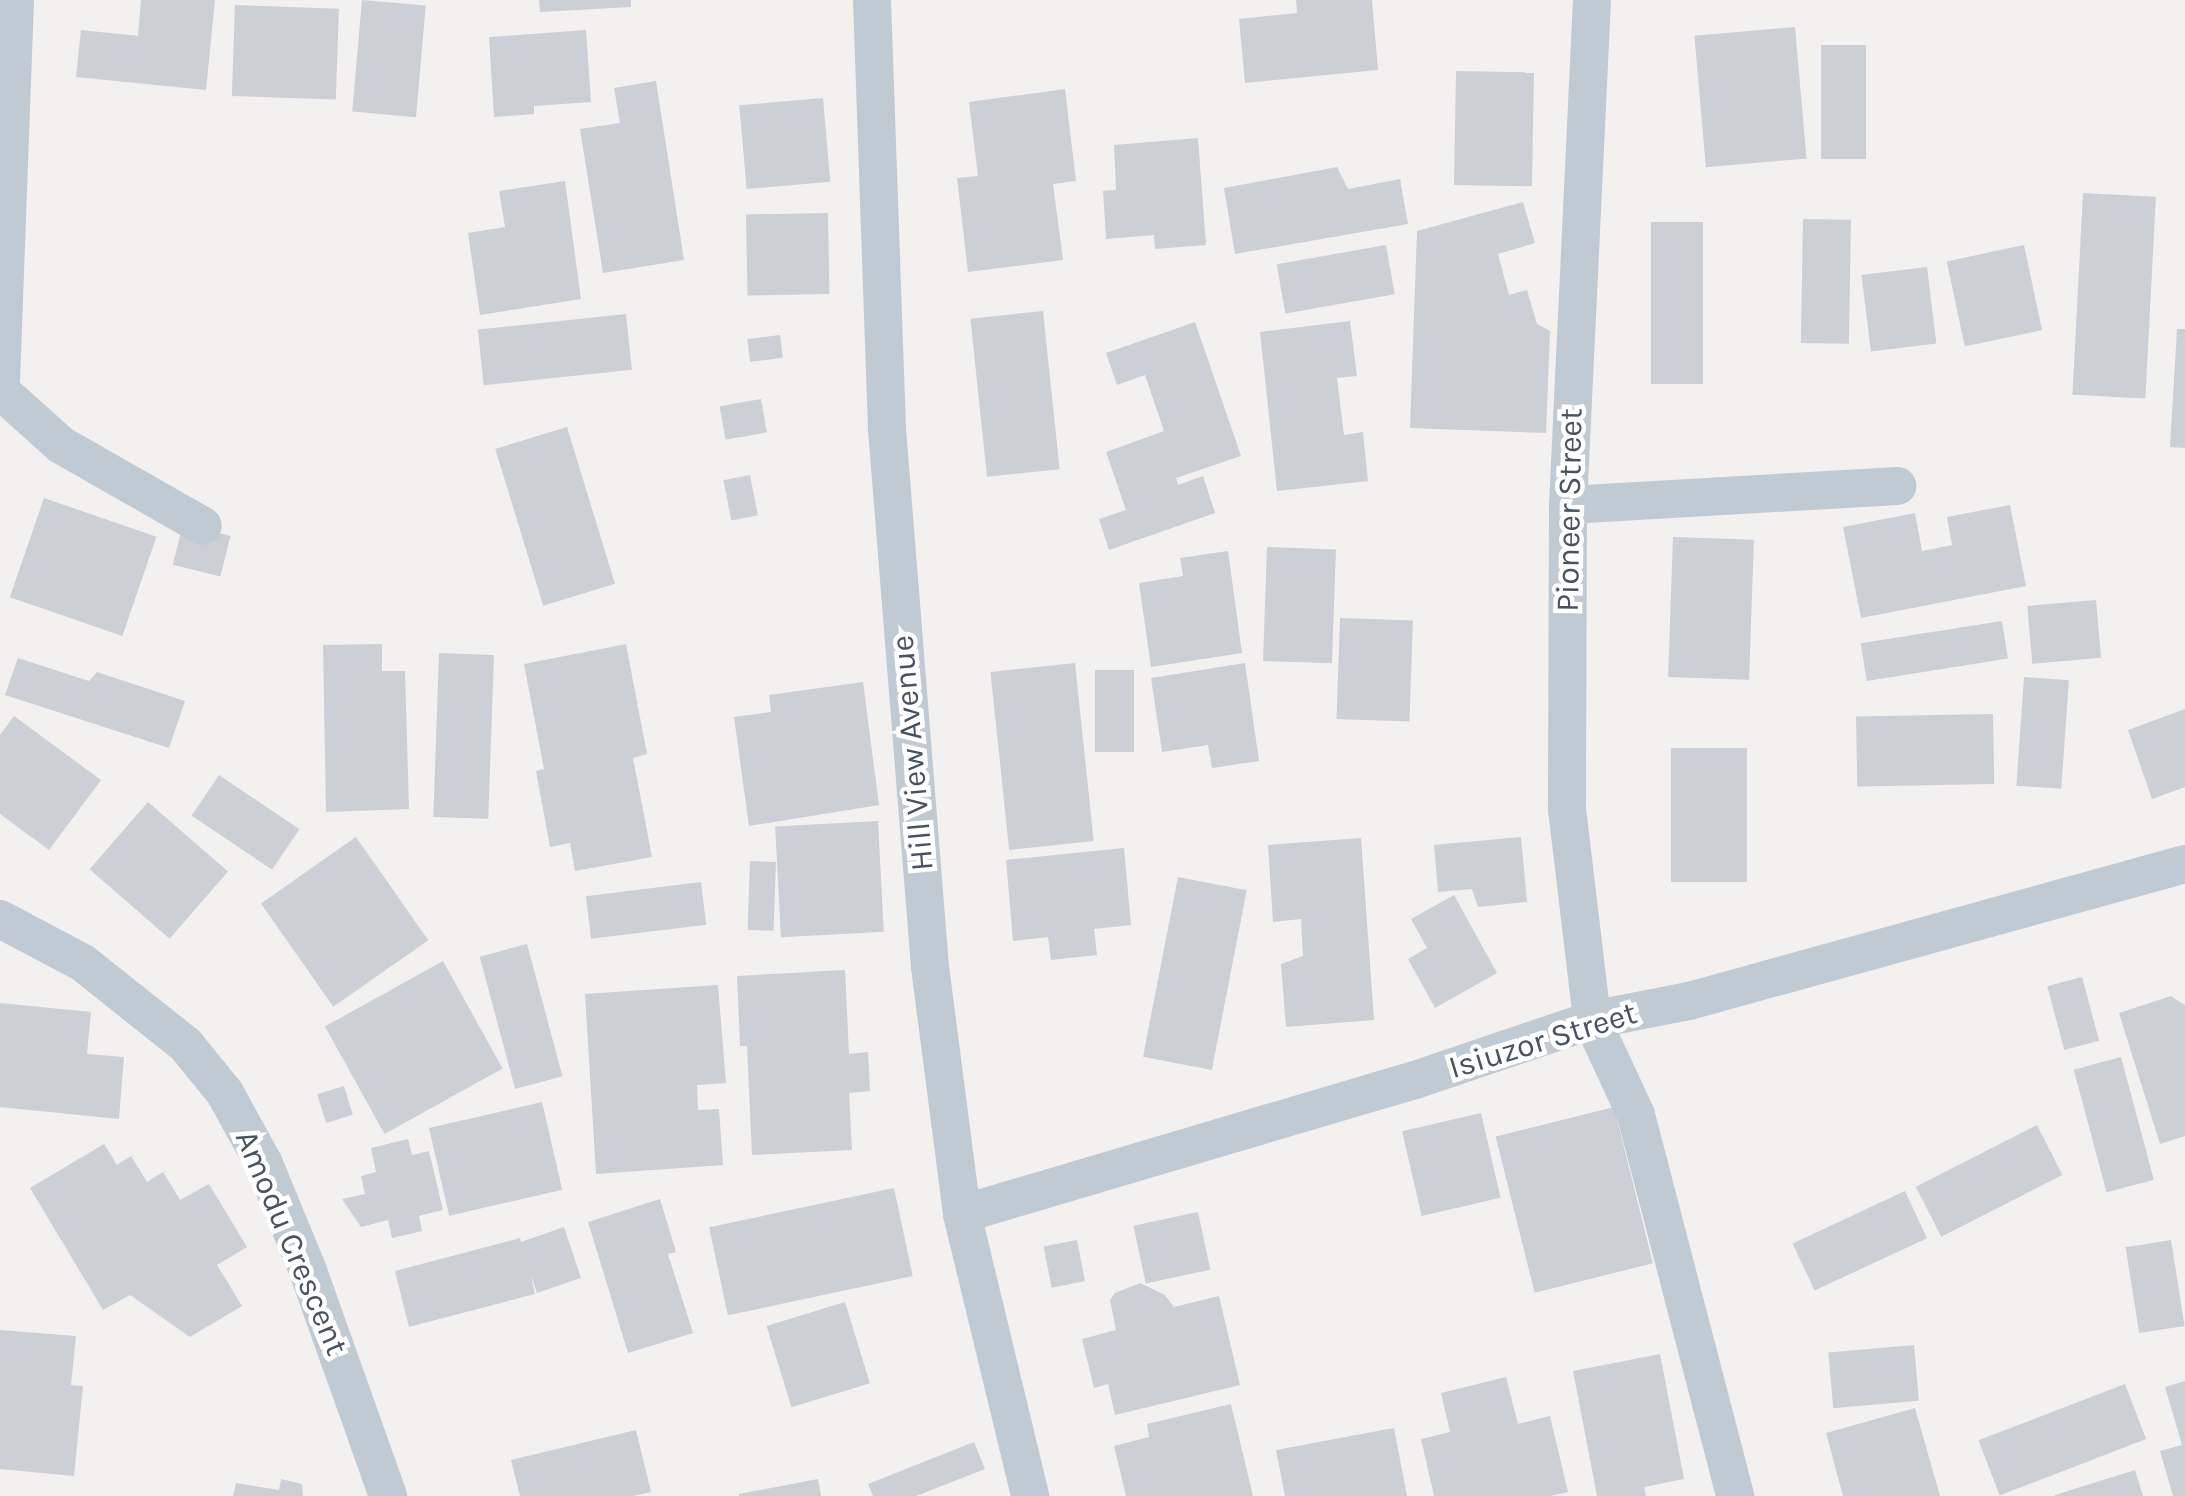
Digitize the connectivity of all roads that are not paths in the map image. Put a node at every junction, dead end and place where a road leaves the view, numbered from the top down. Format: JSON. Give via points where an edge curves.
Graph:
{"nodes":[{"id":1,"x":15,"y":0,"type":"edge"},
{"id":2,"x":872,"y":0,"type":"edge"},
{"id":3,"x":1592,"y":0,"type":"edge"},
{"id":4,"x":1896,"y":486,"type":"dead end"},
{"id":5,"x":1568,"y":505,"type":"junction"},
{"id":6,"x":203,"y":526,"type":"dead end"},
{"id":7,"x":2185,"y":864,"type":"edge"},
{"id":8,"x":0,"y":920,"type":"edge"},
{"id":9,"x":1592,"y":1020,"type":"junction"},
{"id":10,"x":962,"y":1214,"type":"junction"},
{"id":11,"x":388,"y":1496,"type":"edge"},
{"id":12,"x":1030,"y":1496,"type":"edge"},
{"id":13,"x":1735,"y":1496,"type":"edge"}],
"edges":[{"from":1,"to":6,"type":"street","via":[[0,391],[61,445]]},
{"from":2,"to":10,"type":"street","name":"Hill View Avenue","via":[[887,429],[930,966]]},
{"from":3,"to":5,"type":"street","name":"Pioneer Street"},
{"from":4,"to":5,"type":"street"},
{"from":5,"to":9,"type":"street","name":"Pioneer Street","via":[[1568,809]]},
{"from":7,"to":9,"type":"street","name":"Isiuzor Street","via":[[1689,1001]]},
{"from":8,"to":11,"type":"street","name":"Amodu Crescent","via":[[83,963],[186,1045],[225,1093],[264,1164],[308,1271]]},
{"from":9,"to":10,"type":"street","name":"Isiuzor Street","via":[[1416,1080]]},
{"from":9,"to":13,"type":"street","name":"Pioneer Street","via":[[1636,1115]]},
{"from":10,"to":12,"type":"street","name":"Hill View Avenue"}]}
